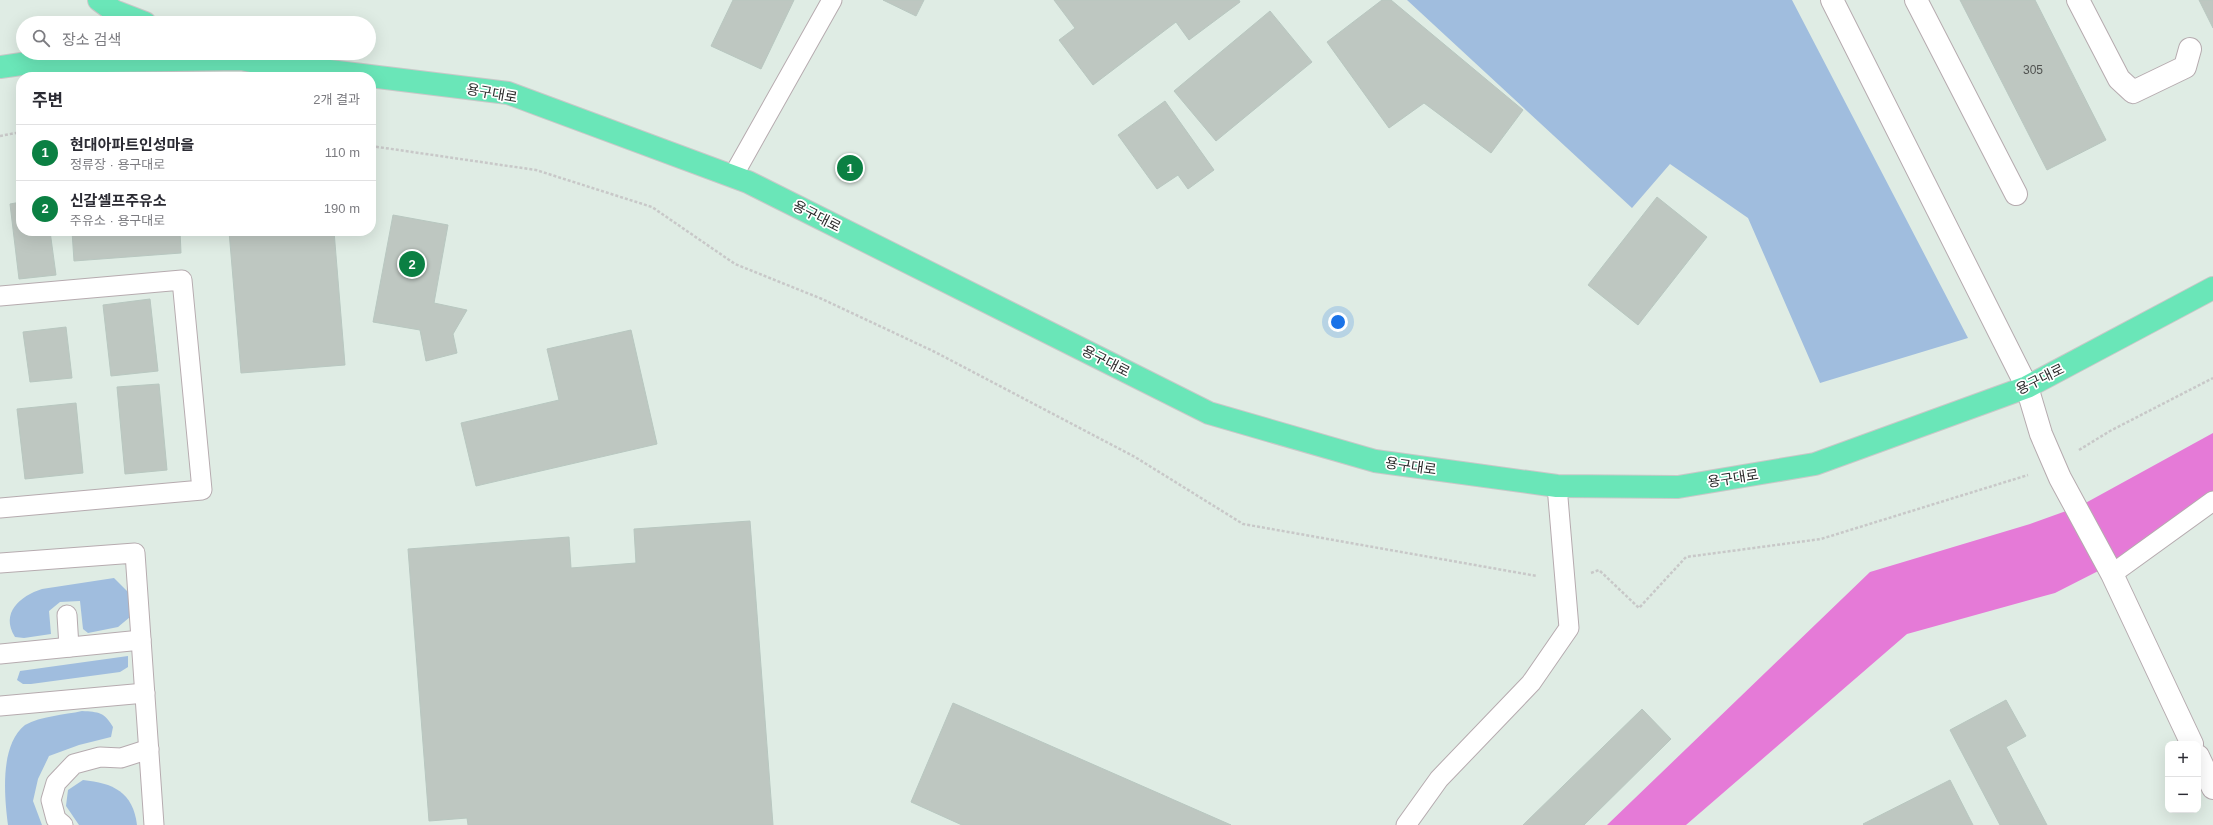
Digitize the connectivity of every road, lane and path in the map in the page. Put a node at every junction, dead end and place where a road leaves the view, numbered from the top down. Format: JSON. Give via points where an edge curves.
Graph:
{"nodes":[{"id":1,"x":99,"y":0,"type":"edge"},
{"id":2,"x":832,"y":0,"type":"edge"},
{"id":3,"x":1832,"y":0,"type":"edge"},
{"id":4,"x":1916,"y":0,"type":"edge"},
{"id":5,"x":2078,"y":0,"type":"edge"},
{"id":6,"x":125,"y":16,"type":"edge"},
{"id":7,"x":2190,"y":49,"type":"dead end"},
{"id":8,"x":101,"y":60,"type":"edge"},
{"id":9,"x":248,"y":60,"type":"edge"},
{"id":10,"x":0,"y":67,"type":"edge"},
{"id":11,"x":337,"y":72,"type":"edge"},
{"id":12,"x":376,"y":77,"type":"edge"},
{"id":13,"x":16,"y":133,"type":"edge"},
{"id":14,"x":0,"y":136,"type":"edge"},
{"id":15,"x":734,"y":176,"type":"junction"},
{"id":16,"x":2016,"y":194,"type":"dead end"},
{"id":17,"x":2213,"y":288,"type":"edge"},
{"id":18,"x":0,"y":296,"type":"edge"},
{"id":19,"x":2027,"y":387,"type":"junction"},
{"id":20,"x":1557,"y":486,"type":"junction"},
{"id":21,"x":2213,"y":502,"type":"edge"},
{"id":22,"x":0,"y":508,"type":"edge"},
{"id":23,"x":0,"y":563,"type":"edge"},
{"id":24,"x":2111,"y":572,"type":"junction"},
{"id":25,"x":67,"y":615,"type":"dead end"},
{"id":26,"x":141,"y":640,"type":"junction"},
{"id":27,"x":69,"y":647,"type":"junction"},
{"id":28,"x":0,"y":654,"type":"edge"},
{"id":29,"x":145,"y":693,"type":"junction"},
{"id":30,"x":0,"y":706,"type":"edge"},
{"id":31,"x":2191,"y":741,"type":"edge"},
{"id":32,"x":149,"y":748,"type":"junction"},
{"id":33,"x":2201,"y":762,"type":"edge"},
{"id":34,"x":2213,"y":788,"type":"edge"},
{"id":35,"x":62,"y":825,"type":"edge"},
{"id":36,"x":154,"y":825,"type":"edge"},
{"id":37,"x":1406,"y":825,"type":"edge"}],
"edges":[{"from":1,"to":6,"type":"main road","via":[[114,12]]},
{"from":2,"to":15,"type":"lane"},
{"from":3,"to":19,"type":"street"},
{"from":4,"to":16,"type":"street"},
{"from":5,"to":7,"type":"street","via":[[2119,79],[2132,92],[2184,67]]},
{"from":8,"to":10,"type":"main road","name":"용구대로","via":[[35,62]]},
{"from":9,"to":11,"type":"main road","name":"용구대로"},
{"from":12,"to":15,"type":"main road","name":"용구대로","via":[[508,93]]},
{"from":13,"to":14,"type":"path"},
{"from":15,"to":20,"type":"main road","name":"용구대로","via":[[1209,413],[1375,462]]},
{"from":17,"to":19,"type":"main road","name":"용구대로"},
{"from":18,"to":22,"type":"lane","via":[[182,280],[202,490]]},
{"from":19,"to":20,"type":"main road","name":"용구대로","via":[[1815,464],[1678,486]]},
{"from":19,"to":24,"type":"street","via":[[2060,478]]},
{"from":20,"to":37,"type":"lane","via":[[1569,628],[1531,683],[1439,779]]},
{"from":21,"to":24,"type":"lane"},
{"from":23,"to":26,"type":"lane","via":[[135,553]]},
{"from":24,"to":31,"type":"street"},
{"from":25,"to":27,"type":"lane"},
{"from":26,"to":27,"type":"lane"},
{"from":26,"to":29,"type":"lane"},
{"from":27,"to":28,"type":"lane"},
{"from":29,"to":30,"type":"lane"},
{"from":29,"to":32,"type":"lane"},
{"from":32,"to":35,"type":"lane","via":[[121,758],[100,757],[74,764],[56,783],[51,800],[56,819]]},
{"from":32,"to":36,"type":"lane"},
{"from":33,"to":34,"type":"street"}]}
